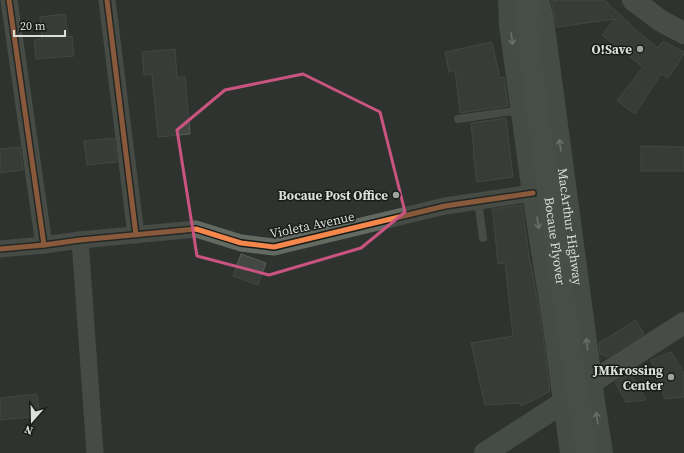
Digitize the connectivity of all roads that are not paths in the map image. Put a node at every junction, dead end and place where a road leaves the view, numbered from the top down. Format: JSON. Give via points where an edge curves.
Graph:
{"nodes":[{"id":1,"x":9,"y":0,"type":"edge"},
{"id":2,"x":107,"y":0,"type":"edge"},
{"id":3,"x":510,"y":0,"type":"edge"},
{"id":4,"x":516,"y":0,"type":"edge"},
{"id":5,"x":528,"y":0,"type":"edge"},
{"id":6,"x":538,"y":0,"type":"edge"},
{"id":7,"x":633,"y":0,"type":"edge"},
{"id":8,"x":526,"y":28,"type":"junction"},
{"id":9,"x":684,"y":33,"type":"edge"},
{"id":10,"x":522,"y":110,"type":"junction"},
{"id":11,"x":458,"y":119,"type":"dead end"},
{"id":12,"x":533,"y":194,"type":"junction"},
{"id":13,"x":478,"y":201,"type":"junction"},
{"id":14,"x":136,"y":235,"type":"junction"},
{"id":15,"x":483,"y":238,"type":"dead end"},
{"id":16,"x":80,"y":240,"type":"junction"},
{"id":17,"x":44,"y":245,"type":"junction"},
{"id":18,"x":0,"y":249,"type":"edge"},
{"id":19,"x":684,"y":323,"type":"edge"},
{"id":20,"x":592,"y":382,"type":"junction"},
{"id":21,"x":564,"y":402,"type":"junction"},
{"id":22,"x":95,"y":453,"type":"edge"},
{"id":23,"x":485,"y":453,"type":"edge"},
{"id":24,"x":571,"y":453,"type":"edge"},
{"id":25,"x":587,"y":453,"type":"edge"},
{"id":26,"x":602,"y":453,"type":"edge"}],
"edges":[{"from":1,"to":17,"type":"street"},
{"from":2,"to":14,"type":"street"},
{"from":3,"to":10,"type":"main road","one_way":true,"via":[[510,25]]},
{"from":4,"to":8,"type":"highway","name":"Bocaue Flyover"},
{"from":5,"to":8,"type":"highway","name":"Bocaue Flyover"},
{"from":20,"to":6,"type":"main road","name":"MacArthur Highway","one_way":true,"via":[[543,20]]},
{"from":7,"to":9,"type":"main road","via":[[661,21]]},
{"from":8,"to":25,"type":"highway","name":"Bocaue Flyover"},
{"from":10,"to":11,"type":"lane"},
{"from":10,"to":12,"type":"main road"},
{"from":12,"to":13,"type":"street","name":"Violeta Avenue"},
{"from":12,"to":21,"type":"main road","one_way":true},
{"from":13,"to":14,"type":"street","name":"Violeta Avenue","via":[[445,206],[274,246],[242,243],[196,229]]},
{"from":13,"to":15,"type":"lane"},
{"from":14,"to":16,"type":"street","name":"Violeta Avenue"},
{"from":16,"to":17,"type":"street","name":"Violeta Avenue"},
{"from":16,"to":22,"type":"street"},
{"from":17,"to":18,"type":"street","name":"Violeta Avenue"},
{"from":19,"to":20,"type":"main road"},
{"from":26,"to":20,"type":"main road","name":"MacArthur Highway","one_way":true},
{"from":21,"to":23,"type":"main road"},
{"from":21,"to":24,"type":"main road"}]}
